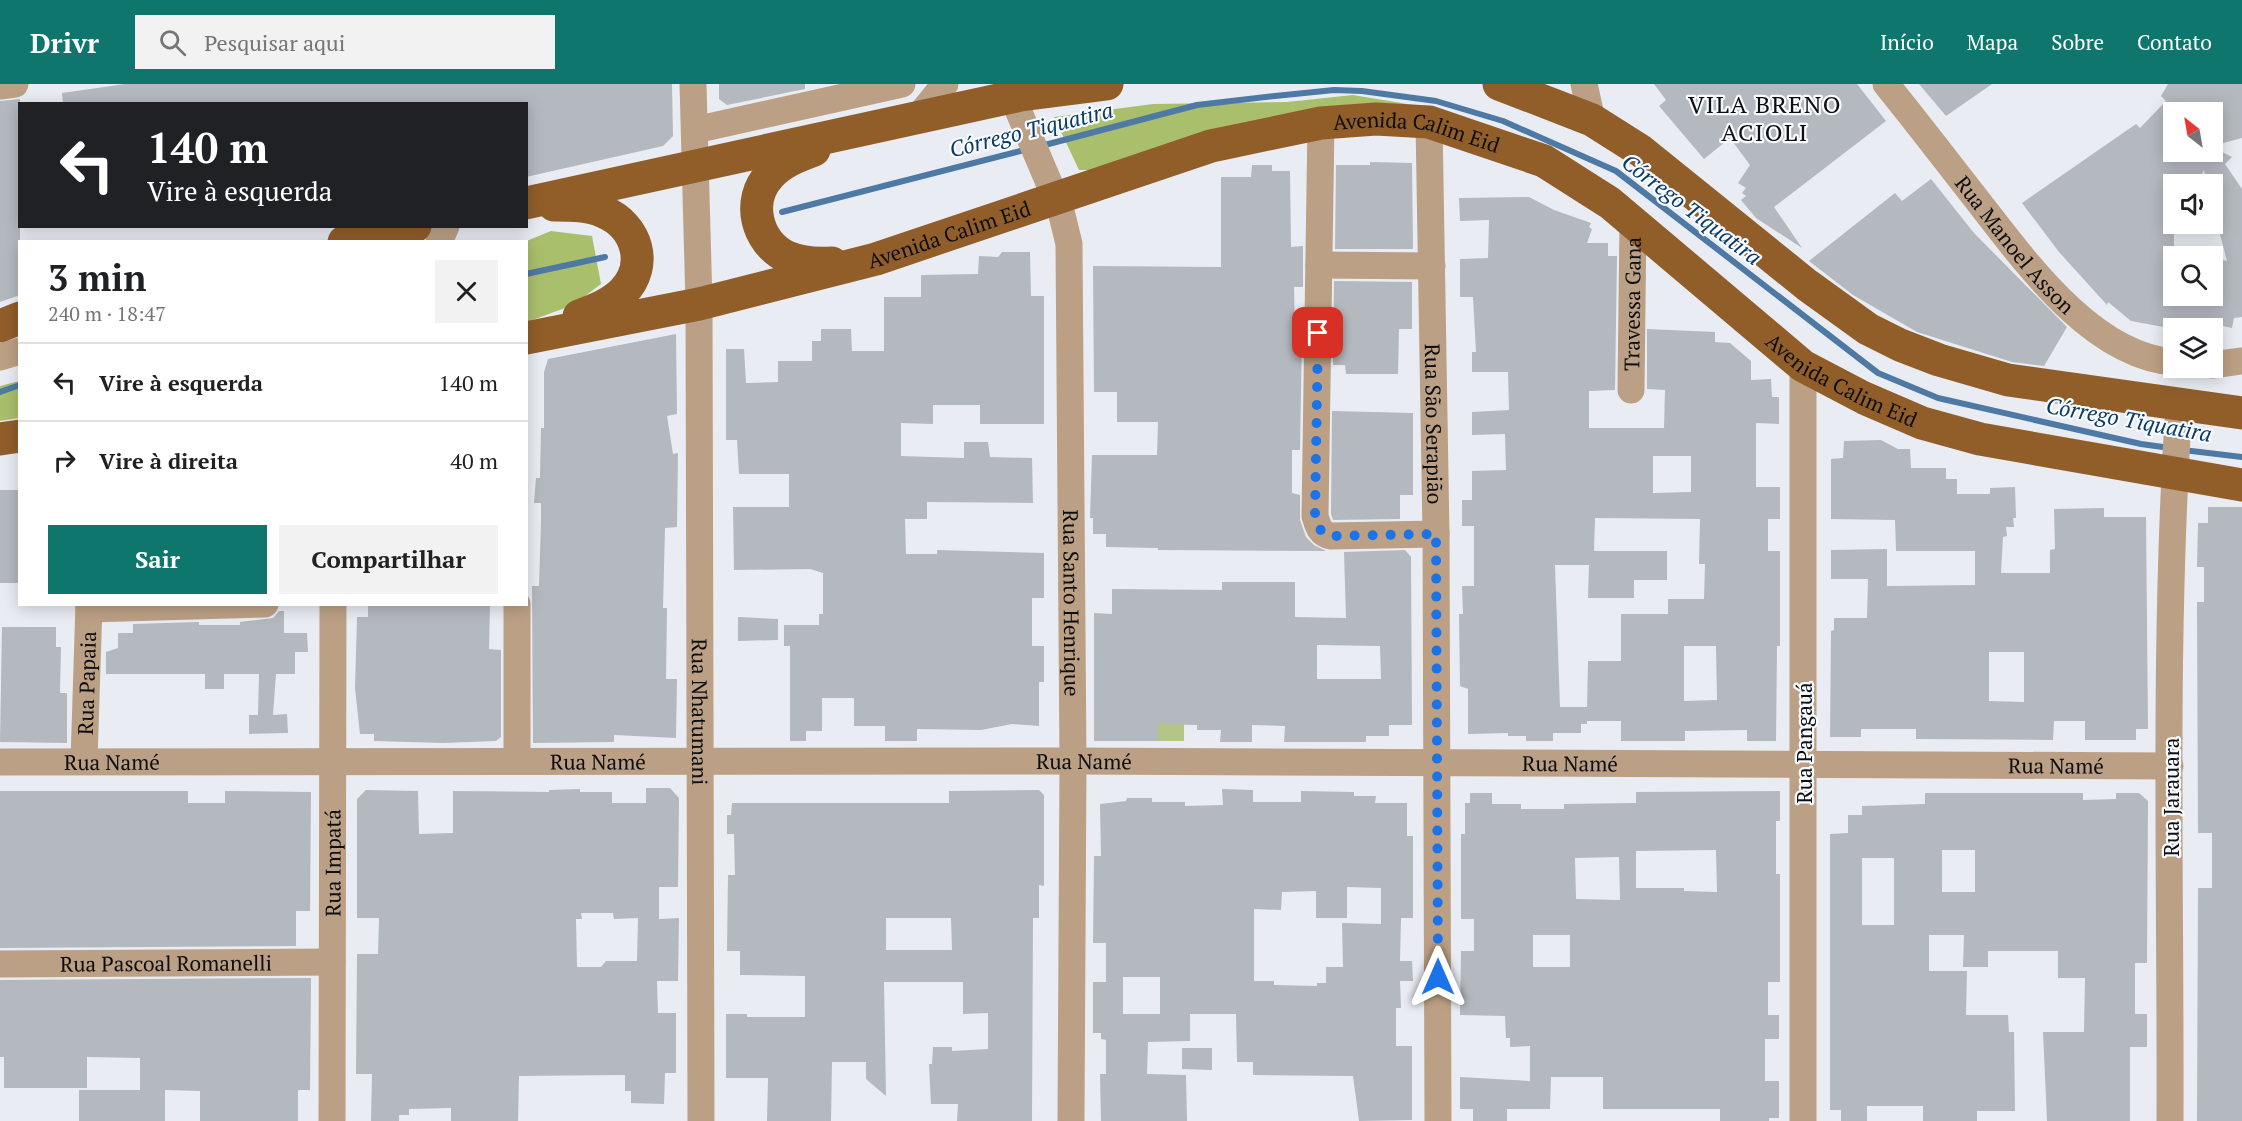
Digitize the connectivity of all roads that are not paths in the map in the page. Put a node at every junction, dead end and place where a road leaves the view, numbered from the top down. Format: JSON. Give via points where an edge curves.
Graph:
{"nodes":[{"id":1,"x":15,"y":84,"type":"edge"},
{"id":2,"x":693,"y":84,"type":"edge"},
{"id":3,"x":902,"y":84,"type":"edge"},
{"id":4,"x":945,"y":84,"type":"edge"},
{"id":5,"x":1107,"y":84,"type":"edge"},
{"id":6,"x":1499,"y":84,"type":"edge"},
{"id":7,"x":1584,"y":84,"type":"edge"},
{"id":8,"x":1888,"y":84,"type":"edge"},
{"id":9,"x":0,"y":86,"type":"edge"},
{"id":10,"x":863,"y":89,"type":"edge"},
{"id":11,"x":1017,"y":90,"type":"edge"},
{"id":12,"x":919,"y":116,"type":"junction"},
{"id":13,"x":1592,"y":120,"type":"junction"},
{"id":14,"x":1430,"y":122,"type":"junction"},
{"id":15,"x":1321,"y":123,"type":"junction"},
{"id":16,"x":865,"y":128,"type":"junction"},
{"id":17,"x":695,"y":130,"type":"junction"},
{"id":18,"x":695,"y":165,"type":"junction"},
{"id":19,"x":1052,"y":187,"type":"junction"},
{"id":20,"x":528,"y":204,"type":"edge"},
{"id":21,"x":528,"y":204,"type":"edge"},
{"id":22,"x":1633,"y":220,"type":"junction"},
{"id":23,"x":406,"y":228,"type":"edge"},
{"id":24,"x":353,"y":240,"type":"edge"},
{"id":25,"x":876,"y":258,"type":"junction"},
{"id":26,"x":1319,"y":265,"type":"junction"},
{"id":27,"x":1432,"y":266,"type":"junction"},
{"id":28,"x":699,"y":304,"type":"junction"},
{"id":29,"x":18,"y":319,"type":"edge"},
{"id":30,"x":0,"y":326,"type":"edge"},
{"id":31,"x":528,"y":336,"type":"edge"},
{"id":32,"x":528,"y":337,"type":"edge"},
{"id":33,"x":18,"y":352,"type":"edge"},
{"id":34,"x":0,"y":357,"type":"edge"},
{"id":35,"x":2163,"y":361,"type":"edge"},
{"id":36,"x":2242,"y":361,"type":"edge"},
{"id":37,"x":2223,"y":364,"type":"edge"},
{"id":38,"x":1803,"y":366,"type":"junction"},
{"id":39,"x":1631,"y":390,"type":"dead end"},
{"id":40,"x":2179,"y":405,"type":"junction"},
{"id":41,"x":2242,"y":413,"type":"edge"},
{"id":42,"x":18,"y":436,"type":"edge"},
{"id":43,"x":0,"y":440,"type":"edge"},
{"id":44,"x":2175,"y":474,"type":"junction"},
{"id":45,"x":2242,"y":485,"type":"edge"},
{"id":46,"x":1436,"y":534,"type":"junction"},
{"id":47,"x":148,"y":606,"type":"edge"},
{"id":48,"x":333,"y":606,"type":"edge"},
{"id":49,"x":517,"y":606,"type":"edge"},
{"id":50,"x":89,"y":607,"type":"edge"},
{"id":51,"x":84,"y":761,"type":"junction"},
{"id":52,"x":517,"y":761,"type":"junction"},
{"id":53,"x":702,"y":761,"type":"junction"},
{"id":54,"x":1073,"y":761,"type":"junction"},
{"id":55,"x":0,"y":762,"type":"edge"},
{"id":56,"x":332,"y":762,"type":"junction"},
{"id":57,"x":1437,"y":762,"type":"junction"},
{"id":58,"x":1804,"y":766,"type":"junction"},
{"id":59,"x":2170,"y":766,"type":"junction"},
{"id":60,"x":332,"y":962,"type":"junction"},
{"id":61,"x":0,"y":964,"type":"edge"},
{"id":62,"x":332,"y":1121,"type":"edge"},
{"id":63,"x":701,"y":1121,"type":"edge"},
{"id":64,"x":1071,"y":1121,"type":"edge"},
{"id":65,"x":1438,"y":1121,"type":"edge"},
{"id":66,"x":1803,"y":1121,"type":"edge"},
{"id":67,"x":2170,"y":1121,"type":"edge"}],
"edges":[{"from":1,"to":9,"type":"street"},
{"from":2,"to":17,"type":"street","name":"Rua Nhatumani"},
{"from":3,"to":10,"type":"street"},
{"from":4,"to":12,"type":"street"},
{"from":5,"to":11,"type":"main road"},
{"from":6,"to":13,"type":"main road"},
{"from":7,"to":13,"type":"street"},
{"from":8,"to":35,"type":"street","name":"Rua Manoel Asson","via":[[2016,249],[2078,315],[2135,353]]},
{"from":10,"to":17,"type":"street"},
{"from":11,"to":12,"type":"main road"},
{"from":11,"to":19,"type":"street","name":"Rua Santo Henrique","via":[[1026,129]]},
{"from":12,"to":16,"type":"main road"},
{"from":13,"to":40,"type":"main road","via":[[1641,151],[1807,285],[1868,329],[1900,345],[2008,380]]},
{"from":14,"to":15,"type":"main road","name":"Avenida Calim Eid","via":[[1376,119]]},
{"from":14,"to":22,"type":"main road","name":"Avenida Calim Eid","via":[[1544,161]]},
{"from":14,"to":27,"type":"street","name":"Rua São Serapião"},
{"from":15,"to":19,"type":"main road","name":"Avenida Calim Eid","via":[[1211,146]]},
{"from":15,"to":26,"type":"street"},
{"from":16,"to":18,"type":"main road"},
{"from":16,"to":25,"type":"main road","via":[[777,169],[765,180],[759,194],[757,218],[772,246],[793,259],[821,264]]},
{"from":17,"to":18,"type":"street","name":"Rua Nhatumani"},
{"from":18,"to":20,"type":"main road"},
{"from":18,"to":28,"type":"street","name":"Rua Nhatumani"},
{"from":19,"to":25,"type":"main road","name":"Avenida Calim Eid"},
{"from":19,"to":54,"type":"street","name":"Rua Santo Henrique","via":[[1069,244]]},
{"from":21,"to":31,"type":"main road","via":[[605,212],[631,233],[638,256],[633,278],[618,297],[599,309]]},
{"from":22,"to":38,"type":"main road","name":"Avenida Calim Eid"},
{"from":22,"to":39,"type":"street","name":"Travessa Gana"},
{"from":23,"to":24,"type":"main road"},
{"from":25,"to":28,"type":"main road","name":"Avenida Calim Eid"},
{"from":26,"to":27,"type":"street"},
{"from":26,"to":46,"type":"street","via":[[1315,516],[1318,527],[1331,536]]},
{"from":27,"to":46,"type":"street","name":"Rua São Serapião"},
{"from":28,"to":32,"type":"main road","name":"Avenida Calim Eid"},
{"from":28,"to":53,"type":"street","name":"Rua Nhatumani"},
{"from":29,"to":30,"type":"main road"},
{"from":33,"to":34,"type":"street"},
{"from":36,"to":37,"type":"street"},
{"from":38,"to":44,"type":"main road","name":"Avenida Calim Eid","via":[[1922,423],[1990,441]]},
{"from":38,"to":58,"type":"street","name":"Rua Pangauá"},
{"from":40,"to":41,"type":"main road"},
{"from":40,"to":44,"type":"street","name":"Rua Jarauara"},
{"from":42,"to":43,"type":"main road"},
{"from":44,"to":45,"type":"main road","name":"Avenida Calim Eid"},
{"from":44,"to":59,"type":"street","name":"Rua Jarauara"},
{"from":46,"to":57,"type":"street","name":"Rua São Serapião"},
{"from":47,"to":50,"type":"street"},
{"from":48,"to":56,"type":"street","name":"Rua Impatá"},
{"from":49,"to":52,"type":"street"},
{"from":50,"to":51,"type":"street","name":"Rua Papaia"},
{"from":51,"to":55,"type":"street","name":"Rua Namé"},
{"from":51,"to":56,"type":"street","name":"Rua Namé"},
{"from":52,"to":53,"type":"street","name":"Rua Namé"},
{"from":52,"to":56,"type":"street","name":"Rua Namé"},
{"from":53,"to":54,"type":"street","name":"Rua Namé"},
{"from":53,"to":63,"type":"street","name":"Rua Nhatumani"},
{"from":54,"to":57,"type":"street","name":"Rua Namé"},
{"from":54,"to":64,"type":"street","name":"Rua Santo Henrique"},
{"from":56,"to":60,"type":"street","name":"Rua Impatá"},
{"from":57,"to":58,"type":"street","name":"Rua Namé"},
{"from":57,"to":65,"type":"street","name":"Rua São Serapião"},
{"from":58,"to":59,"type":"street","name":"Rua Namé"},
{"from":58,"to":66,"type":"street","name":"Rua Pangauá"},
{"from":59,"to":67,"type":"street","name":"Rua Jarauara"},
{"from":60,"to":61,"type":"street","name":"Rua Pascoal Romanelli"},
{"from":60,"to":62,"type":"street","name":"Rua Impatá"}]}
